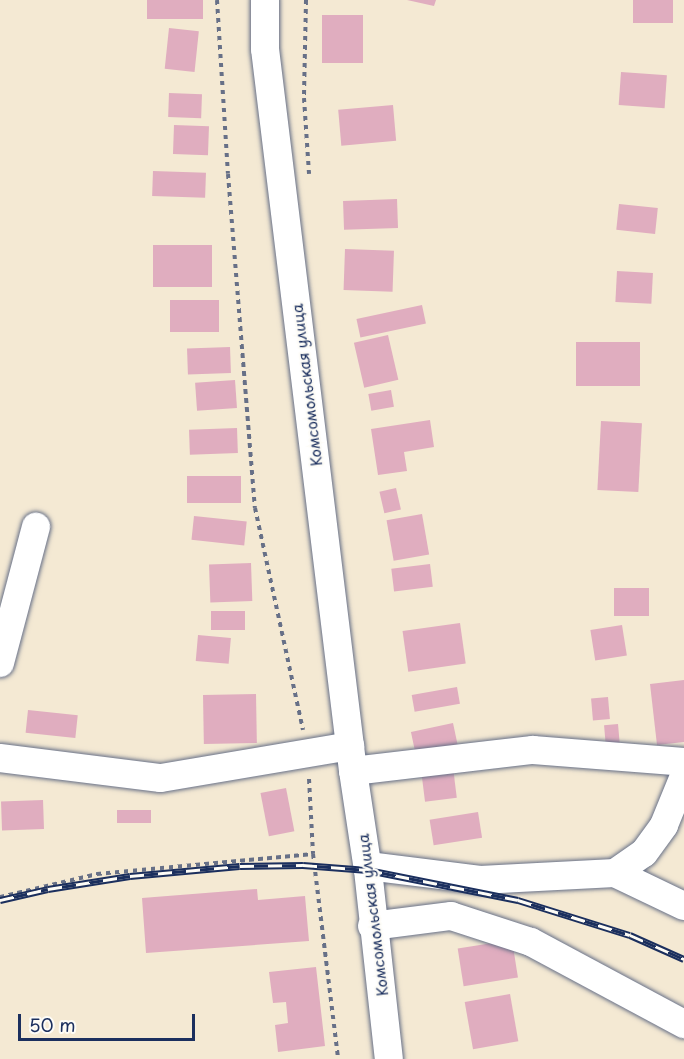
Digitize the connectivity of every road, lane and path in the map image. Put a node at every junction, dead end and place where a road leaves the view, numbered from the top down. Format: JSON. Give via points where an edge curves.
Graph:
{"nodes":[{"id":1,"x":217,"y":0,"type":"edge"},
{"id":2,"x":265,"y":0,"type":"edge"},
{"id":3,"x":36,"y":527,"type":"dead end"},
{"id":4,"x":0,"y":663,"type":"edge"},
{"id":5,"x":308,"y":753,"type":"junction"},
{"id":6,"x":0,"y":758,"type":"edge"},
{"id":7,"x":352,"y":758,"type":"junction"},
{"id":8,"x":684,"y":762,"type":"edge"},
{"id":9,"x":684,"y":776,"type":"edge"},
{"id":10,"x":313,"y":854,"type":"junction"},
{"id":11,"x":368,"y":866,"type":"junction"},
{"id":12,"x":615,"y":873,"type":"junction"},
{"id":13,"x":0,"y":897,"type":"edge"},
{"id":14,"x":684,"y":906,"type":"edge"},
{"id":15,"x":372,"y":926,"type":"junction"},
{"id":16,"x":684,"y":1024,"type":"edge"},
{"id":17,"x":338,"y":1059,"type":"edge"},
{"id":18,"x":389,"y":1059,"type":"edge"}],
"edges":[{"from":1,"to":5,"type":"path","via":[[255,508]]},
{"from":2,"to":7,"type":"street","name":"Комсомольская улица","via":[[265,49]]},
{"from":3,"to":4,"type":"street"},
{"from":5,"to":6,"type":"street","via":[[161,778]]},
{"from":5,"to":7,"type":"street"},
{"from":5,"to":10,"type":"path"},
{"from":7,"to":8,"type":"street","via":[[533,750]]},
{"from":7,"to":11,"type":"street","name":"Комсомольская улица"},
{"from":9,"to":12,"type":"street","via":[[664,825],[644,854]]},
{"from":10,"to":13,"type":"path","via":[[97,874]]},
{"from":10,"to":17,"type":"path"},
{"from":11,"to":12,"type":"street","via":[[480,880]]},
{"from":11,"to":15,"type":"street","name":"Комсомольская улица"},
{"from":12,"to":14,"type":"street"},
{"from":15,"to":16,"type":"street","via":[[451,916],[531,942]]},
{"from":15,"to":18,"type":"street","name":"Комсомольская улица"}]}
